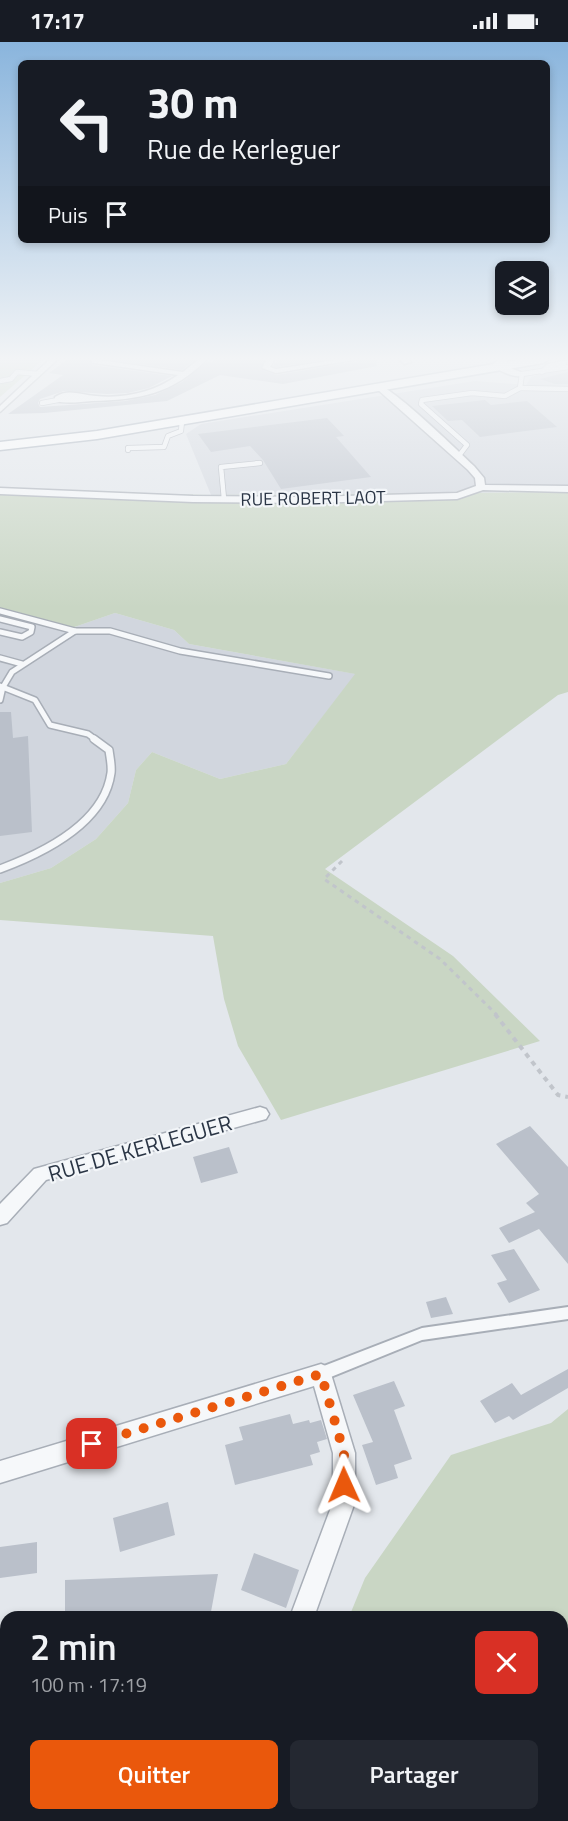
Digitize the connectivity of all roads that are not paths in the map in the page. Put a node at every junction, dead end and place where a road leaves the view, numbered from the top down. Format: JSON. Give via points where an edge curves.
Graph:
{"nodes":[{"id":1,"x":21,"y":442,"type":"edge"},
{"id":2,"x":29,"y":442,"type":"edge"},
{"id":3,"x":166,"y":442,"type":"edge"},
{"id":4,"x":442,"y":442,"type":"edge"},
{"id":5,"x":464,"y":442,"type":"edge"},
{"id":6,"x":0,"y":445,"type":"edge"},
{"id":7,"x":128,"y":450,"type":"dead end"},
{"id":8,"x":458,"y":457,"type":"junction"},
{"id":9,"x":260,"y":463,"type":"dead end"},
{"id":10,"x":481,"y":487,"type":"junction"},
{"id":11,"x":568,"y":489,"type":"edge"},
{"id":12,"x":0,"y":491,"type":"edge"},
{"id":13,"x":224,"y":499,"type":"junction"},
{"id":14,"x":0,"y":610,"type":"edge"},
{"id":15,"x":0,"y":619,"type":"edge"},
{"id":16,"x":75,"y":630,"type":"junction"},
{"id":17,"x":0,"y":632,"type":"edge"},
{"id":18,"x":0,"y":658,"type":"edge"},
{"id":19,"x":22,"y":664,"type":"junction"},
{"id":20,"x":329,"y":676,"type":"dead end"},
{"id":21,"x":2,"y":687,"type":"edge"},
{"id":22,"x":0,"y":700,"type":"edge"},
{"id":23,"x":0,"y":868,"type":"edge"},
{"id":24,"x":260,"y":1114,"type":"dead end"},
{"id":25,"x":0,"y":1217,"type":"edge"},
{"id":26,"x":568,"y":1313,"type":"edge"},
{"id":27,"x":321,"y":1374,"type":"junction"},
{"id":28,"x":0,"y":1472,"type":"edge"},
{"id":29,"x":304,"y":1611,"type":"edge"}],
"edges":[{"from":1,"to":6,"type":"main road"},
{"from":2,"to":6,"type":"main road"},
{"from":3,"to":7,"type":"lane","via":[[164,447]]},
{"from":4,"to":8,"type":"street"},
{"from":5,"to":8,"type":"lane","via":[[467,445]]},
{"from":8,"to":10,"type":"street","via":[[479,478]]},
{"from":9,"to":13,"type":"lane","via":[[220,467]]},
{"from":10,"to":11,"type":"street"},
{"from":10,"to":13,"type":"street","name":"RUE ROBERT LAOT","via":[[457,496]]},
{"from":12,"to":13,"type":"street","name":"RUE ROBERT LAOT"},
{"from":14,"to":16,"type":"lane"},
{"from":15,"to":17,"type":"lane","via":[[32,627],[22,637]]},
{"from":16,"to":19,"type":"lane"},
{"from":16,"to":20,"type":"lane","via":[[110,631],[180,651]]},
{"from":18,"to":19,"type":"lane"},
{"from":19,"to":21,"type":"lane"},
{"from":21,"to":22,"type":"lane"},
{"from":21,"to":23,"type":"lane","via":[[35,700],[50,725],[88,734],[109,750],[111,774],[93,812],[72,831],[41,852]]},
{"from":24,"to":25,"type":"street","name":"RUE DE KERLEGUER","via":[[40,1174]]},
{"from":26,"to":27,"type":"street","via":[[422,1334]]},
{"from":27,"to":28,"type":"street"},
{"from":27,"to":29,"type":"street","via":[[344,1453],[344,1502]]}]}
